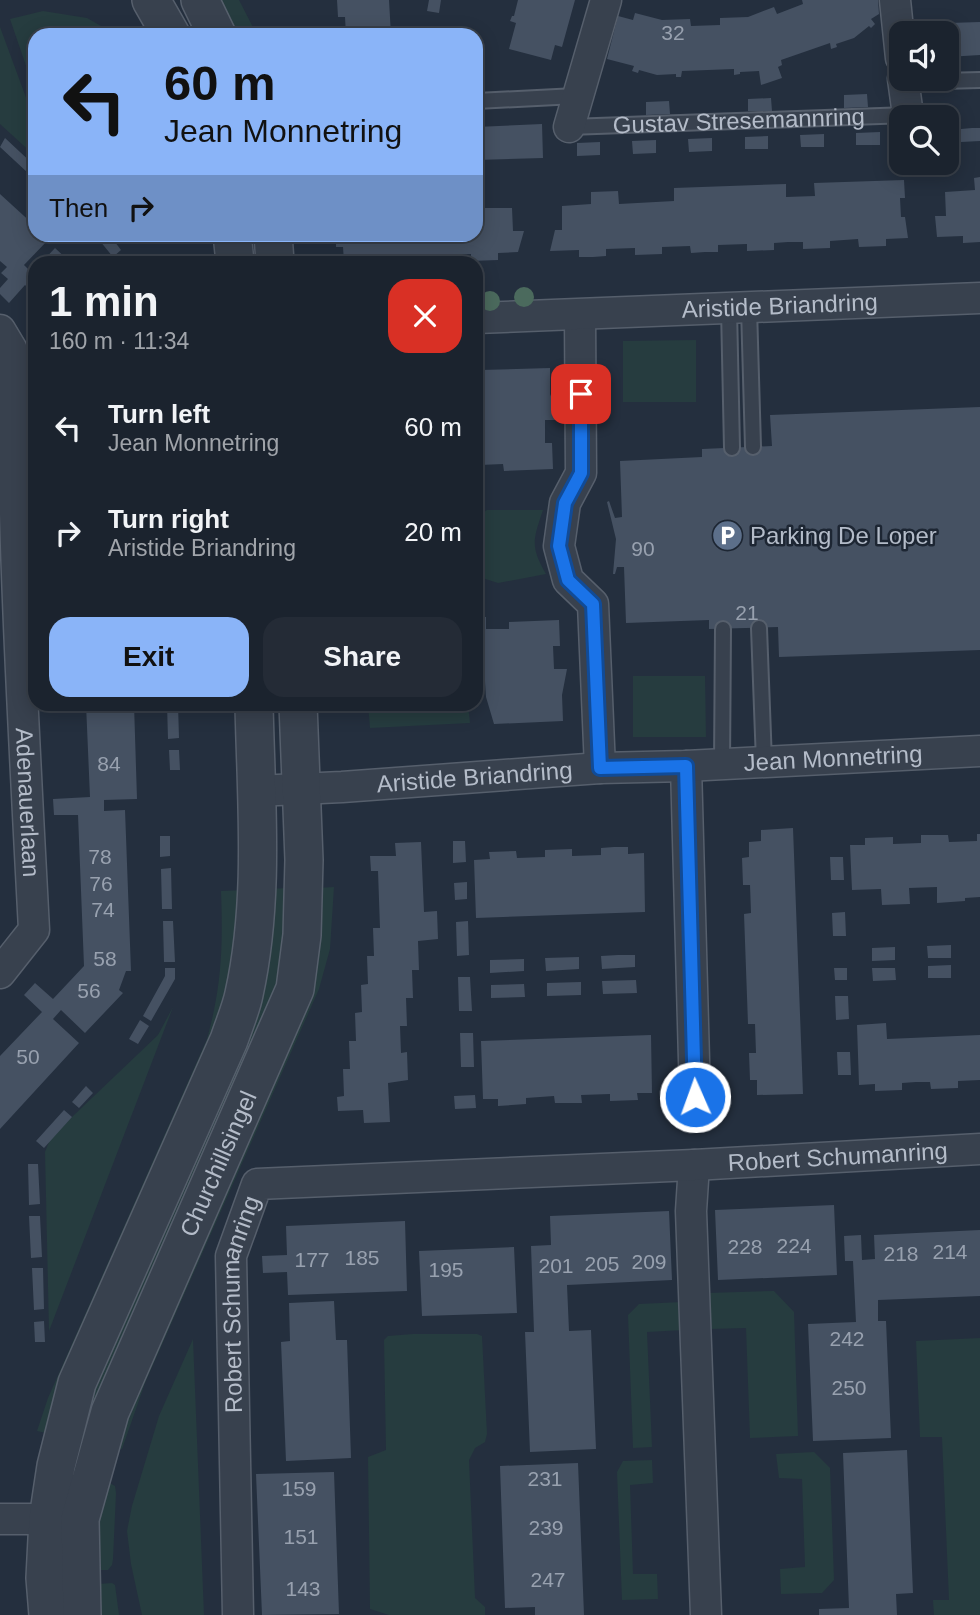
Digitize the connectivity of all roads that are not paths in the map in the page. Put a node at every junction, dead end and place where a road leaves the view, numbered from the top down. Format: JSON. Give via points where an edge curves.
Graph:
{"nodes":[{"id":1,"x":151,"y":0,"type":"edge"},
{"id":2,"x":200,"y":0,"type":"edge"},
{"id":3,"x":606,"y":0,"type":"edge"},
{"id":4,"x":895,"y":0,"type":"edge"},
{"id":5,"x":897,"y":21,"type":"edge"},
{"id":6,"x":167,"y":28,"type":"edge"},
{"id":7,"x":214,"y":28,"type":"edge"},
{"id":8,"x":959,"y":78,"type":"edge"},
{"id":9,"x":980,"y":80,"type":"edge"},
{"id":10,"x":576,"y":96,"type":"junction"},
{"id":11,"x":483,"y":101,"type":"edge"},
{"id":12,"x":889,"y":116,"type":"edge"},
{"id":13,"x":569,"y":127,"type":"joint"},
{"id":14,"x":980,"y":298,"type":"edge"},
{"id":15,"x":739,"y":308,"type":"junction"},
{"id":16,"x":580,"y":315,"type":"junction"},
{"id":17,"x":483,"y":318,"type":"edge"},
{"id":18,"x":0,"y":330,"type":"edge"},
{"id":19,"x":753,"y":447,"type":"dead end"},
{"id":20,"x":732,"y":448,"type":"dead end"},
{"id":21,"x":759,"y":628,"type":"dead end"},
{"id":22,"x":723,"y":629,"type":"dead end"},
{"id":23,"x":254,"y":711,"type":"edge"},
{"id":24,"x":298,"y":711,"type":"edge"},
{"id":25,"x":980,"y":751,"type":"edge"},
{"id":26,"x":764,"y":762,"type":"junction"},
{"id":27,"x":722,"y":764,"type":"junction"},
{"id":28,"x":686,"y":766,"type":"junction"},
{"id":29,"x":600,"y":768,"type":"junction"},
{"id":30,"x":301,"y":789,"type":"junction"},
{"id":31,"x":256,"y":791,"type":"junction"},
{"id":32,"x":0,"y":973,"type":"edge"},
{"id":33,"x":695,"y":1097,"type":"dead end"},
{"id":34,"x":980,"y":1149,"type":"edge"},
{"id":35,"x":694,"y":1165,"type":"junction"},
{"id":36,"x":0,"y":1519,"type":"edge"},
{"id":37,"x":64,"y":1519,"type":"junction"},
{"id":38,"x":48,"y":1615,"type":"edge"},
{"id":39,"x":82,"y":1615,"type":"edge"},
{"id":40,"x":237,"y":1615,"type":"edge"},
{"id":41,"x":706,"y":1615,"type":"edge"}],
"edges":[{"from":1,"to":6,"type":"street"},
{"from":2,"to":7,"type":"street"},
{"from":3,"to":10,"type":"street","name":"Gustav Stresemannring"},
{"from":4,"to":5,"type":"street","name":"Gustav Stresemannring"},
{"from":8,"to":9,"type":"lane"},
{"from":10,"to":11,"type":"lane"},
{"from":10,"to":13,"type":"street","name":"Gustav Stresemannring"},
{"from":12,"to":13,"type":"lane","name":"Gustav Stresemannring"},
{"from":14,"to":15,"type":"street","name":"Aristide Briandring"},
{"from":15,"to":16,"type":"street","name":"Aristide Briandring"},
{"from":15,"to":19,"type":"lane"},
{"from":15,"to":20,"type":"lane"},
{"from":16,"to":17,"type":"street","name":"Aristide Briandring"},
{"from":16,"to":29,"type":"street","name":"Aristide Briandring","via":[[581,473],[565,503],[559,546],[568,580],[593,604]]},
{"from":18,"to":32,"type":"street","name":"Adenauerlaan","via":[[12,350],[34,930]]},
{"from":21,"to":26,"type":"lane"},
{"from":22,"to":27,"type":"lane"},
{"from":23,"to":31,"type":"street","name":"Churchillsingel"},
{"from":24,"to":30,"type":"street","name":"Churchillsingel"},
{"from":25,"to":26,"type":"street","name":"Jean Monnetring"},
{"from":26,"to":27,"type":"street","name":"Jean Monnetring"},
{"from":27,"to":28,"type":"street","name":"Jean Monnetring"},
{"from":28,"to":29,"type":"street","name":"Jean Monnetring"},
{"from":28,"to":33,"type":"street"},
{"from":29,"to":30,"type":"street","name":"Aristide Briandring"},
{"from":30,"to":31,"type":"street","name":"Aristide Briandring"},
{"from":30,"to":37,"type":"street","name":"Churchillsingel","via":[[302,935],[295,989]]},
{"from":31,"to":37,"type":"street","name":"Churchillsingel","via":[[258,878],[244,996],[229,1040],[77,1383],[56,1466]]},
{"from":34,"to":35,"type":"street","name":"Robert Schumanring"},
{"from":35,"to":40,"type":"street","name":"Robert Schumanring","via":[[257,1184],[231,1256]]},
{"from":35,"to":41,"type":"street","name":"Robert Schumanring","via":[[691,1211]]},
{"from":36,"to":37,"type":"street"},
{"from":37,"to":38,"type":"street","name":"Churchillsingel","via":[[44,1578]]},
{"from":37,"to":39,"type":"street","name":"Churchillsingel"}]}
